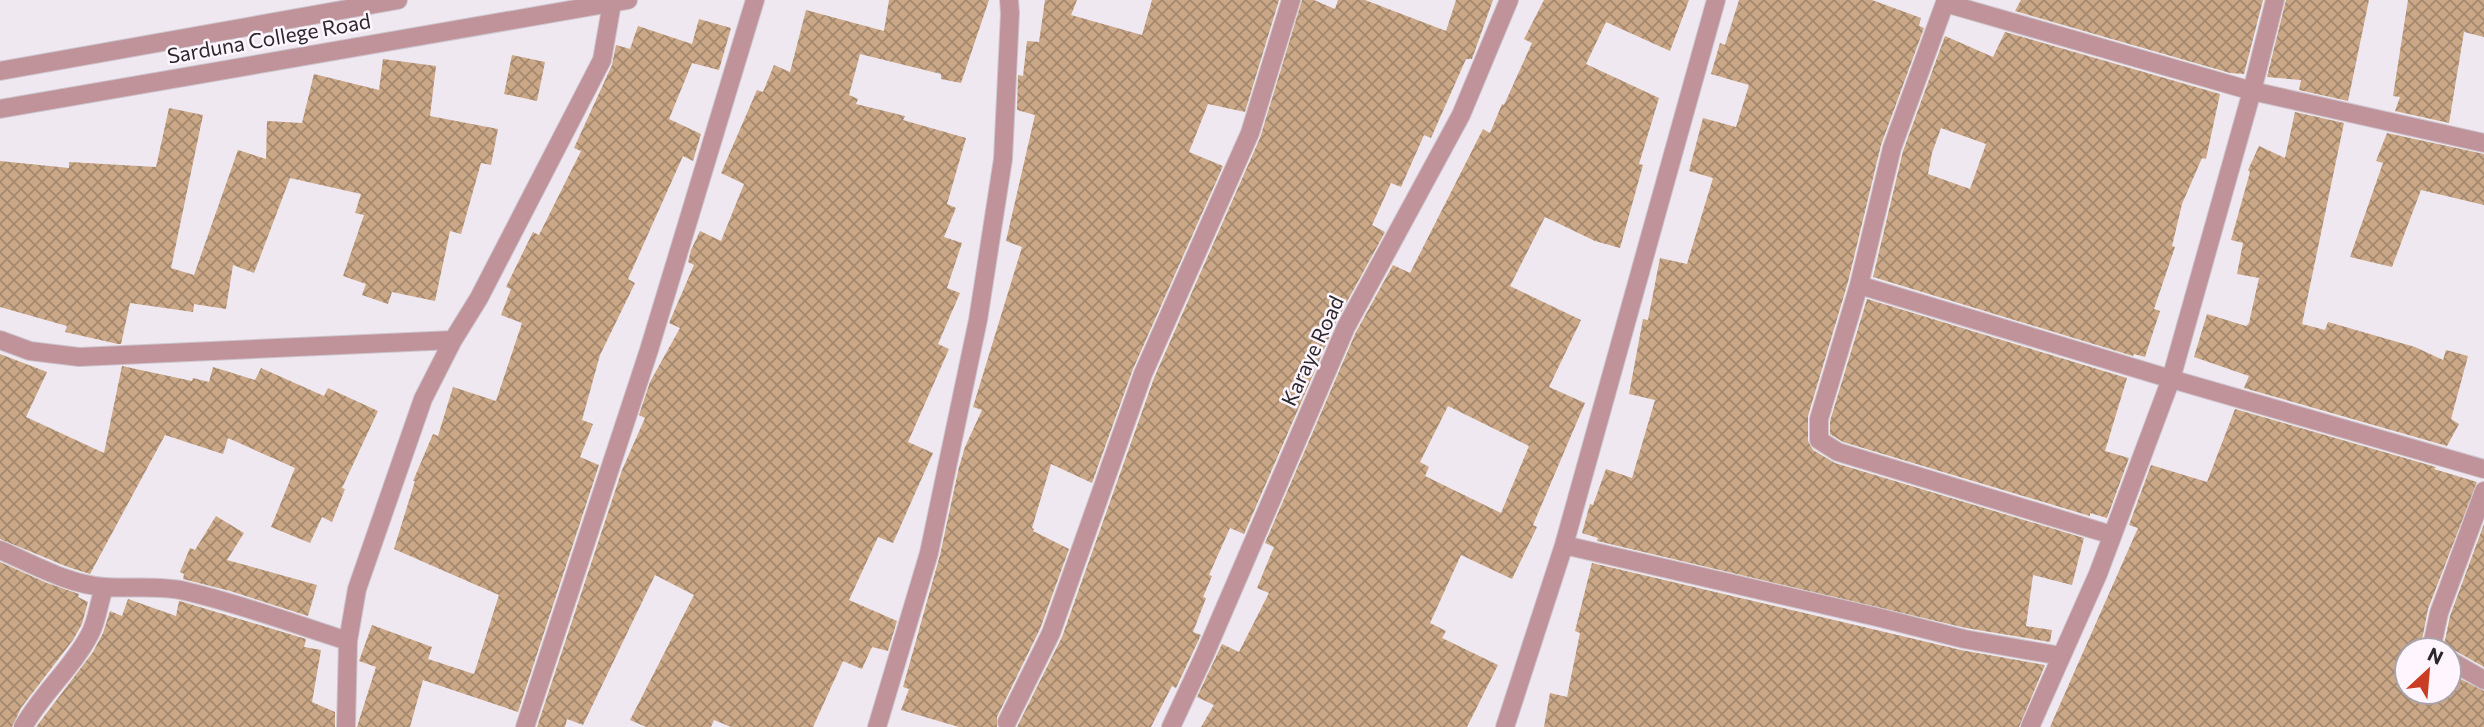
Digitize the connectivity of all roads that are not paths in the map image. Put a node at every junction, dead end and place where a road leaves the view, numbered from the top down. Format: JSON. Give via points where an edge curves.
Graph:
{"nodes":[{"id":1,"x":755,"y":0,"type":"edge"},
{"id":2,"x":1009,"y":0,"type":"edge"},
{"id":3,"x":1291,"y":0,"type":"edge"},
{"id":4,"x":1509,"y":0,"type":"edge"},
{"id":5,"x":1716,"y":0,"type":"edge"},
{"id":6,"x":2275,"y":0,"type":"edge"},
{"id":7,"x":388,"y":1,"type":"edge"},
{"id":8,"x":620,"y":1,"type":"edge"},
{"id":9,"x":1945,"y":1,"type":"edge"},
{"id":10,"x":0,"y":71,"type":"edge"},
{"id":11,"x":2252,"y":92,"type":"junction"},
{"id":12,"x":0,"y":109,"type":"edge"},
{"id":13,"x":2484,"y":143,"type":"edge"},
{"id":14,"x":1859,"y":285,"type":"junction"},
{"id":15,"x":0,"y":340,"type":"edge"},
{"id":16,"x":453,"y":340,"type":"junction"},
{"id":17,"x":2171,"y":379,"type":"junction"},
{"id":18,"x":2484,"y":469,"type":"edge"},
{"id":19,"x":2484,"y":491,"type":"edge"},
{"id":20,"x":2112,"y":535,"type":"junction"},
{"id":21,"x":1564,"y":545,"type":"junction"},
{"id":22,"x":0,"y":550,"type":"edge"},
{"id":23,"x":104,"y":587,"type":"junction"},
{"id":24,"x":2434,"y":636,"type":"edge"},
{"id":25,"x":348,"y":642,"type":"junction"},
{"id":26,"x":2061,"y":656,"type":"junction"},
{"id":27,"x":2463,"y":668,"type":"edge"},
{"id":28,"x":2484,"y":680,"type":"edge"},
{"id":29,"x":1007,"y":722,"type":"dead end"},
{"id":30,"x":23,"y":727,"type":"edge"},
{"id":31,"x":346,"y":727,"type":"edge"},
{"id":32,"x":525,"y":727,"type":"edge"},
{"id":33,"x":877,"y":727,"type":"edge"},
{"id":34,"x":1171,"y":727,"type":"edge"},
{"id":35,"x":1505,"y":727,"type":"edge"},
{"id":36,"x":2030,"y":727,"type":"edge"}],
"edges":[{"from":1,"to":32,"type":"street","via":[[649,349]]},
{"from":2,"to":33,"type":"street","via":[[1003,159],[978,320],[929,553]]},
{"from":3,"to":29,"type":"street","via":[[1250,132],[1143,374],[1051,633]]},
{"from":4,"to":34,"type":"street","name":"Karaye Road","via":[[1461,115],[1346,327]]},
{"from":5,"to":21,"type":"street"},
{"from":6,"to":11,"type":"street"},
{"from":7,"to":10,"type":"street","name":"Sarduna College Road"},
{"from":8,"to":12,"type":"street","name":"Sarduna College Road"},
{"from":8,"to":16,"type":"street","via":[[601,60]]},
{"from":9,"to":11,"type":"street"},
{"from":9,"to":14,"type":"street","via":[[1892,148]]},
{"from":11,"to":13,"type":"street"},
{"from":11,"to":17,"type":"street"},
{"from":14,"to":17,"type":"street"},
{"from":14,"to":20,"type":"street","via":[[1819,419],[1819,440],[1838,452]]},
{"from":15,"to":16,"type":"street","via":[[30,351],[79,357]]},
{"from":16,"to":25,"type":"street","via":[[423,399],[357,589]]},
{"from":17,"to":18,"type":"street"},
{"from":17,"to":20,"type":"street"},
{"from":19,"to":24,"type":"street"},
{"from":20,"to":26,"type":"street"},
{"from":21,"to":26,"type":"street","via":[[1964,639]]},
{"from":21,"to":35,"type":"street"},
{"from":22,"to":23,"type":"street","via":[[68,579]]},
{"from":23,"to":25,"type":"street","via":[[182,590]]},
{"from":23,"to":30,"type":"street","via":[[90,634]]},
{"from":25,"to":31,"type":"street"},
{"from":26,"to":36,"type":"street"},
{"from":27,"to":28,"type":"street"}]}
